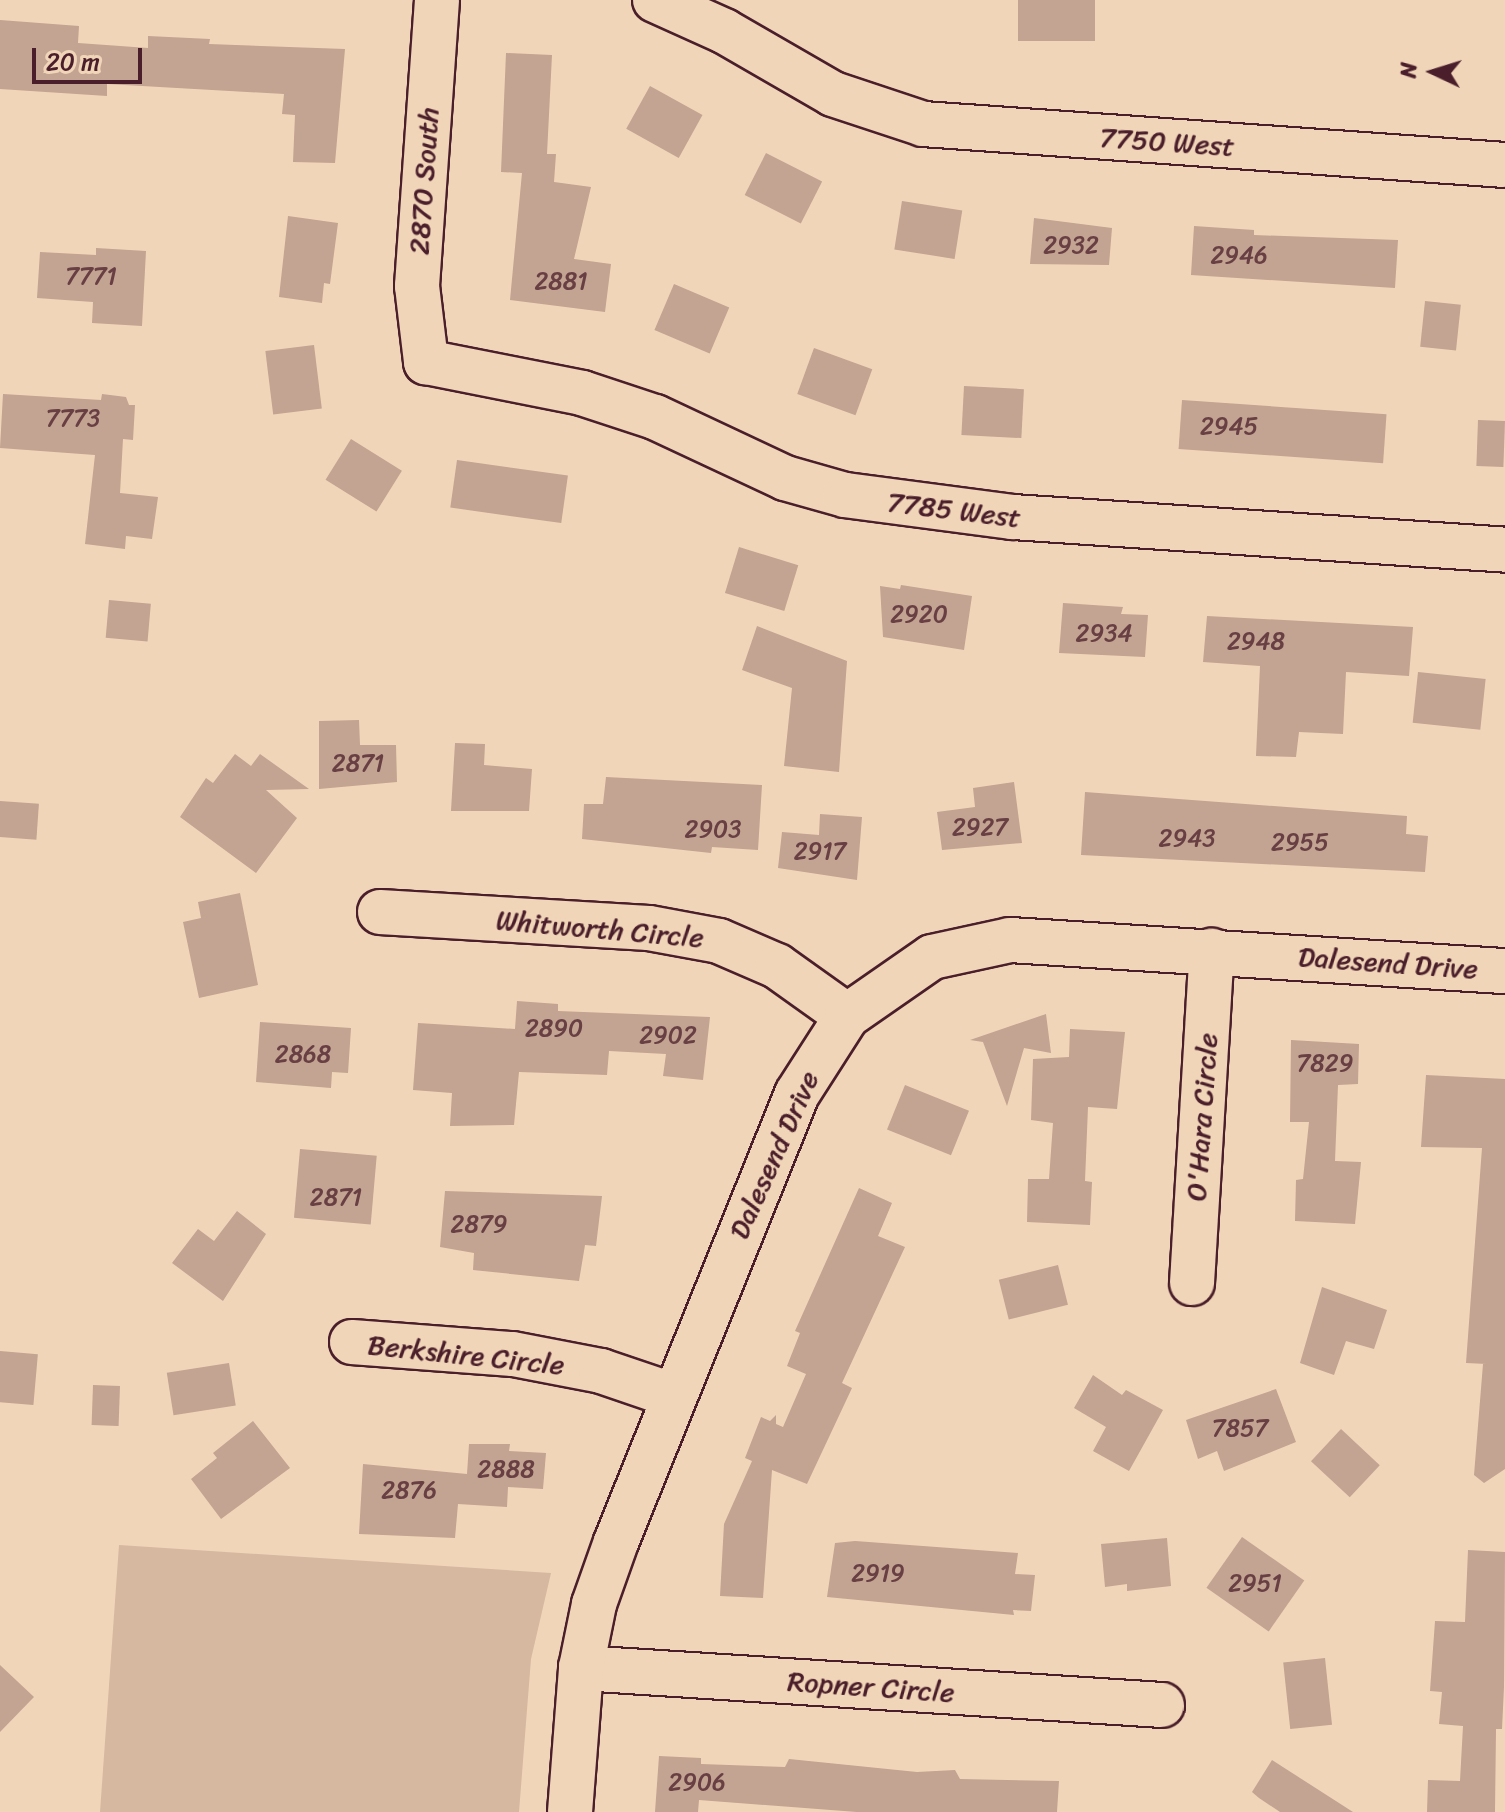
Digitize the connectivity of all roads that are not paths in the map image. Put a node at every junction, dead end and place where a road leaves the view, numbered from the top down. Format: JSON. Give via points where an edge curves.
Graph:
{"nodes":[{"id":1,"x":437,"y":0,"type":"edge"},
{"id":2,"x":655,"y":0,"type":"edge"},
{"id":3,"x":1505,"y":165,"type":"edge"},
{"id":4,"x":426,"y":362,"type":"joint"},
{"id":5,"x":1505,"y":550,"type":"edge"},
{"id":6,"x":380,"y":912,"type":"dead end"},
{"id":7,"x":1212,"y":951,"type":"junction"},
{"id":8,"x":1505,"y":971,"type":"edge"},
{"id":9,"x":847,"y":1016,"type":"junction"},
{"id":10,"x":1192,"y":1283,"type":"dead end"},
{"id":11,"x":352,"y":1342,"type":"dead end"},
{"id":12,"x":672,"y":1395,"type":"junction"},
{"id":13,"x":581,"y":1668,"type":"junction"},
{"id":14,"x":1162,"y":1705,"type":"dead end"},
{"id":15,"x":570,"y":1812,"type":"edge"}],
"edges":[{"from":1,"to":4,"type":"street","name":"2870 South","via":[[417,286]]},
{"from":2,"to":3,"type":"street","name":"7750 West","via":[[724,31],[833,94],[923,124]]},
{"from":4,"to":5,"type":"street","name":"7785 West","via":[[582,393],[655,417],[785,478],[891,503],[1013,517]]},
{"from":6,"to":9,"type":"street","name":"Whitworth Circle","via":[[649,928],[719,941],[777,966]]},
{"from":7,"to":8,"type":"street","name":"Dalesend Drive"},
{"from":7,"to":9,"type":"street","name":"Dalesend Drive","via":[[1010,940],[970,946],[932,957]]},
{"from":7,"to":10,"type":"street","name":"O'Hara Circle"},
{"from":9,"to":12,"type":"street","name":"Dalesend Drive","via":[[797,1094]]},
{"from":11,"to":12,"type":"street","name":"Berkshire Circle","via":[[513,1354],[601,1371]]},
{"from":12,"to":13,"type":"street","name":"Dalesend Drive","via":[[594,1604]]},
{"from":13,"to":14,"type":"street","name":"Ropner Circle"},
{"from":13,"to":15,"type":"street","name":"Dalesend Drive"}]}
